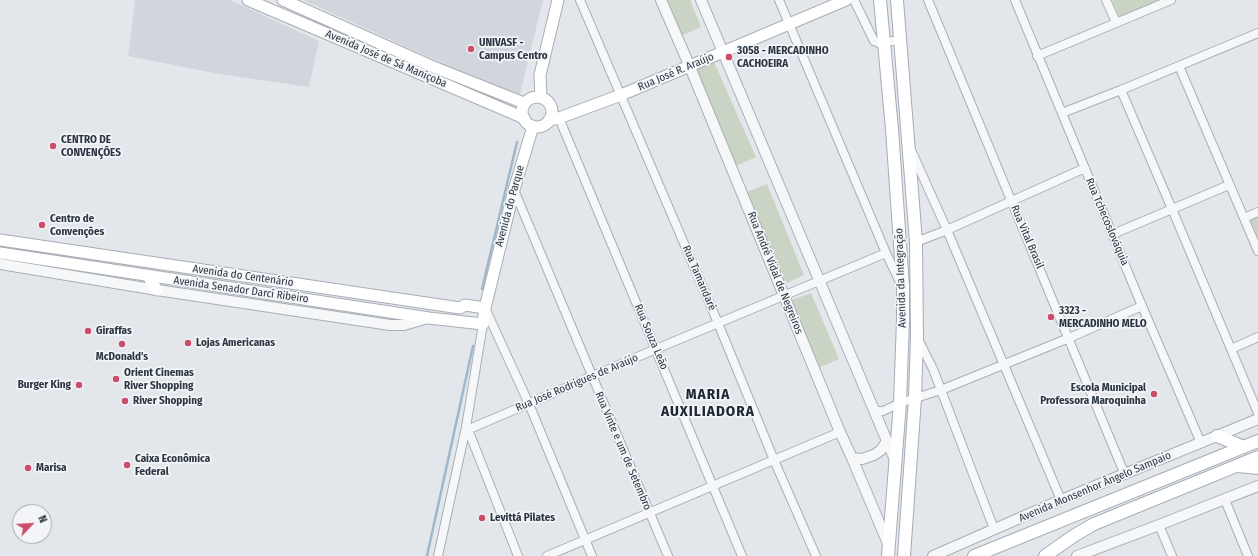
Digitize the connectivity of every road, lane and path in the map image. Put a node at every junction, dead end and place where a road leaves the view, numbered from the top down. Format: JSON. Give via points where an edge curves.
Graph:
{"nodes":[{"id":1,"x":248,"y":0,"type":"edge"},
{"id":2,"x":283,"y":0,"type":"edge"},
{"id":3,"x":558,"y":0,"type":"edge"},
{"id":4,"x":580,"y":0,"type":"edge"},
{"id":5,"x":661,"y":0,"type":"edge"},
{"id":6,"x":701,"y":0,"type":"edge"},
{"id":7,"x":779,"y":0,"type":"edge"},
{"id":8,"x":846,"y":0,"type":"edge"},
{"id":9,"x":854,"y":0,"type":"edge"},
{"id":10,"x":880,"y":0,"type":"edge"},
{"id":11,"x":897,"y":0,"type":"edge"},
{"id":12,"x":928,"y":0,"type":"edge"},
{"id":13,"x":1015,"y":0,"type":"edge"},
{"id":14,"x":1106,"y":0,"type":"edge"},
{"id":15,"x":1171,"y":0,"type":"edge"},
{"id":16,"x":1116,"y":22,"type":"junction"},
{"id":17,"x":789,"y":25,"type":"junction"},
{"id":18,"x":1258,"y":33,"type":"edge"},
{"id":19,"x":900,"y":40,"type":"junction"},
{"id":20,"x":884,"y":42,"type":"junction"},
{"id":21,"x":723,"y":52,"type":"junction"},
{"id":22,"x":1038,"y":56,"type":"junction"},
{"id":23,"x":1179,"y":66,"type":"junction"},
{"id":24,"x":690,"y":67,"type":"junction"},
{"id":25,"x":1121,"y":90,"type":"junction"},
{"id":26,"x":621,"y":95,"type":"junction"},
{"id":27,"x":541,"y":98,"type":"junction"},
{"id":28,"x":524,"y":103,"type":"junction"},
{"id":29,"x":1062,"y":113,"type":"junction"},
{"id":30,"x":524,"y":118,"type":"junction"},
{"id":31,"x":554,"y":119,"type":"junction"},
{"id":32,"x":532,"y":126,"type":"junction"},
{"id":33,"x":908,"y":143,"type":"junction"},
{"id":34,"x":1085,"y":168,"type":"junction"},
{"id":35,"x":1229,"y":185,"type":"junction"},
{"id":36,"x":514,"y":190,"type":"junction"},
{"id":37,"x":1012,"y":201,"type":"junction"},
{"id":38,"x":1172,"y":209,"type":"junction"},
{"id":39,"x":1258,"y":212,"type":"edge"},
{"id":40,"x":1244,"y":218,"type":"junction"},
{"id":41,"x":947,"y":230,"type":"junction"},
{"id":42,"x":1113,"y":234,"type":"junction"},
{"id":43,"x":0,"y":240,"type":"edge"},
{"id":44,"x":916,"y":242,"type":"junction"},
{"id":45,"x":1258,"y":250,"type":"edge"},
{"id":46,"x":0,"y":252,"type":"edge"},
{"id":47,"x":886,"y":253,"type":"junction"},
{"id":48,"x":0,"y":264,"type":"edge"},
{"id":49,"x":148,"y":276,"type":"junction"},
{"id":50,"x":820,"y":280,"type":"junction"},
{"id":51,"x":903,"y":287,"type":"junction"},
{"id":52,"x":490,"y":288,"type":"junction"},
{"id":53,"x":156,"y":290,"type":"junction"},
{"id":54,"x":784,"y":296,"type":"junction"},
{"id":55,"x":462,"y":306,"type":"junction"},
{"id":56,"x":1142,"y":306,"type":"junction"},
{"id":57,"x":485,"y":308,"type":"junction"},
{"id":58,"x":429,"y":318,"type":"junction"},
{"id":59,"x":458,"y":322,"type":"junction"},
{"id":60,"x":483,"y":324,"type":"junction"},
{"id":61,"x":718,"y":324,"type":"junction"},
{"id":62,"x":1258,"y":337,"type":"edge"},
{"id":63,"x":917,"y":338,"type":"junction"},
{"id":64,"x":1069,"y":338,"type":"junction"},
{"id":65,"x":656,"y":349,"type":"junction"},
{"id":66,"x":1231,"y":349,"type":"junction"},
{"id":67,"x":1004,"y":364,"type":"junction"},
{"id":68,"x":592,"y":377,"type":"junction"},
{"id":69,"x":941,"y":390,"type":"junction"},
{"id":70,"x":915,"y":398,"type":"junction"},
{"id":71,"x":900,"y":403,"type":"junction"},
{"id":72,"x":529,"y":404,"type":"junction"},
{"id":73,"x":874,"y":411,"type":"junction"},
{"id":74,"x":1258,"y":414,"type":"edge"},
{"id":75,"x":1258,"y":419,"type":"edge"},
{"id":76,"x":467,"y":428,"type":"junction"},
{"id":77,"x":840,"y":432,"type":"junction"},
{"id":78,"x":1217,"y":436,"type":"junction"},
{"id":79,"x":887,"y":441,"type":"junction"},
{"id":80,"x":1258,"y":441,"type":"edge"},
{"id":81,"x":1201,"y":443,"type":"junction"},
{"id":82,"x":1244,"y":447,"type":"junction"},
{"id":83,"x":1258,"y":457,"type":"edge"},
{"id":84,"x":852,"y":458,"type":"junction"},
{"id":85,"x":774,"y":460,"type":"junction"},
{"id":86,"x":895,"y":460,"type":"junction"},
{"id":87,"x":1235,"y":466,"type":"junction"},
{"id":88,"x":1258,"y":468,"type":"edge"},
{"id":89,"x":1125,"y":475,"type":"junction"},
{"id":90,"x":712,"y":486,"type":"junction"},
{"id":91,"x":1258,"y":486,"type":"edge"},
{"id":92,"x":1061,"y":500,"type":"junction"},
{"id":93,"x":1225,"y":500,"type":"junction"},
{"id":94,"x":649,"y":513,"type":"junction"},
{"id":95,"x":1160,"y":525,"type":"junction"},
{"id":96,"x":994,"y":529,"type":"junction"},
{"id":97,"x":585,"y":539,"type":"junction"},
{"id":98,"x":888,"y":551,"type":"edge"},
{"id":99,"x":1097,"y":553,"type":"edge"},
{"id":100,"x":438,"y":556,"type":"edge"},
{"id":101,"x":518,"y":556,"type":"edge"},
{"id":102,"x":547,"y":556,"type":"edge"},
{"id":103,"x":592,"y":556,"type":"edge"},
{"id":104,"x":668,"y":556,"type":"edge"},
{"id":105,"x":742,"y":556,"type":"edge"},
{"id":106,"x":816,"y":556,"type":"edge"},
{"id":107,"x":904,"y":556,"type":"edge"},
{"id":108,"x":933,"y":556,"type":"edge"},
{"id":109,"x":974,"y":556,"type":"edge"},
{"id":110,"x":1046,"y":556,"type":"edge"},
{"id":111,"x":1077,"y":556,"type":"edge"},
{"id":112,"x":1172,"y":556,"type":"edge"},
{"id":113,"x":1248,"y":556,"type":"edge"}],
"edges":[{"from":1,"to":30,"type":"main road","name":"Avenida José de Sá Maniçoba"},
{"from":2,"to":28,"type":"main road","name":"Avenida José de Sá Maniçoba","via":[[431,66]]},
{"from":3,"to":27,"type":"main road","via":[[540,75]]},
{"from":4,"to":26,"type":"street","name":"Rua Tamandaré"},
{"from":5,"to":24,"type":"street","name":"Rua André Vidal de Negreiros"},
{"from":6,"to":21,"type":"street"},
{"from":7,"to":17,"type":"street"},
{"from":8,"to":17,"type":"main road","name":"Rua José R. Araújo"},
{"from":9,"to":20,"type":"street","via":[[872,39],[875,42]]},
{"from":10,"to":20,"type":"main road","name":"Avenida da Integração"},
{"from":11,"to":19,"type":"main road","name":"Avenida da Integração"},
{"from":12,"to":37,"type":"street","name":"Rua Vital Brasil"},
{"from":13,"to":22,"type":"street","name":"Rua Tchecoslováquia"},
{"from":14,"to":16,"type":"street"},
{"from":15,"to":16,"type":"street"},
{"from":16,"to":22,"type":"street"},
{"from":17,"to":21,"type":"main road","name":"Rua José R. Araújo"},
{"from":17,"to":47,"type":"street"},
{"from":18,"to":23,"type":"street"},
{"from":19,"to":20,"type":"street"},
{"from":19,"to":33,"type":"main road","name":"Avenida da Integração"},
{"from":20,"to":51,"type":"main road","name":"Avenida da Integração"},
{"from":21,"to":24,"type":"main road","name":"Rua José R. Araújo"},
{"from":21,"to":50,"type":"street"},
{"from":22,"to":29,"type":"street","name":"Rua Tchecoslováquia"},
{"from":23,"to":25,"type":"street"},
{"from":23,"to":35,"type":"street"},
{"from":24,"to":26,"type":"main road","name":"Rua José R. Araújo"},
{"from":24,"to":54,"type":"street","name":"Rua André Vidal de Negreiros"},
{"from":25,"to":29,"type":"street"},
{"from":25,"to":38,"type":"street"},
{"from":26,"to":31,"type":"main road","name":"Rua José R. Araújo"},
{"from":26,"to":61,"type":"street","name":"Rua Tamandaré"},
{"from":27,"to":28,"type":"main road","via":[[532,98]]},
{"from":27,"to":31,"type":"main road","via":[[551,108],[550,116]]},
{"from":28,"to":30,"type":"main road"},
{"from":29,"to":34,"type":"street","name":"Rua Tchecoslováquia"},
{"from":30,"to":32,"type":"main road"},
{"from":31,"to":32,"type":"main road","via":[[541,126]]},
{"from":31,"to":65,"type":"street","name":"Rua Souza Leão"},
{"from":32,"to":36,"type":"main road","name":"Avenida do Parque"},
{"from":33,"to":41,"type":"street"},
{"from":33,"to":44,"type":"main road","name":"Avenida da Integração"},
{"from":34,"to":37,"type":"street"},
{"from":34,"to":42,"type":"street","name":"Rua Tchecoslováquia"},
{"from":35,"to":38,"type":"street"},
{"from":35,"to":40,"type":"street"},
{"from":36,"to":52,"type":"main road","name":"Avenida do Parque"},
{"from":36,"to":68,"type":"street","name":"Rua Vinte e um de Setembro"},
{"from":37,"to":41,"type":"street"},
{"from":37,"to":64,"type":"street","name":"Rua Vital Brasil"},
{"from":38,"to":42,"type":"street"},
{"from":38,"to":66,"type":"street"},
{"from":39,"to":40,"type":"street"},
{"from":40,"to":45,"type":"street"},
{"from":41,"to":44,"type":"street"},
{"from":41,"to":67,"type":"street"},
{"from":42,"to":56,"type":"street","name":"Rua Tchecoslováquia"},
{"from":43,"to":55,"type":"main road","name":"Avenida do Centenário"},
{"from":44,"to":63,"type":"main road","name":"Avenida da Integração"},
{"from":46,"to":49,"type":"main road","name":"Avenida Senador Darcí Ribeiro"},
{"from":47,"to":50,"type":"street","name":"Rua José Rodrigues de Araújo"},
{"from":47,"to":51,"type":"street"},
{"from":48,"to":53,"type":"street"},
{"from":49,"to":53,"type":"main road"},
{"from":49,"to":58,"type":"main road","name":"Avenida Senador Darcí Ribeiro"},
{"from":50,"to":54,"type":"street","name":"Rua José Rodrigues de Araújo"},
{"from":50,"to":73,"type":"street"},
{"from":51,"to":71,"type":"main road","name":"Avenida da Integração"},
{"from":52,"to":55,"type":"main road","via":[[481,300]]},
{"from":52,"to":57,"type":"main road","name":"Avenida do Parque"},
{"from":53,"to":58,"type":"street","via":[[390,325],[404,325]]},
{"from":54,"to":61,"type":"street","name":"Rua José Rodrigues de Araújo"},
{"from":54,"to":77,"type":"street","name":"Rua André Vidal de Negreiros"},
{"from":55,"to":57,"type":"main road","name":"Avenida do Centenário"},
{"from":55,"to":59,"type":"main road"},
{"from":56,"to":64,"type":"street"},
{"from":56,"to":81,"type":"street","name":"Rua Tchecoslováquia"},
{"from":57,"to":60,"type":"main road","name":"Avenida do Parque"},
{"from":57,"to":72,"type":"street"},
{"from":58,"to":59,"type":"main road","name":"Avenida Senador Darcí Ribeiro"},
{"from":59,"to":60,"type":"main road","name":"Avenida Senador Darcí Ribeiro"},
{"from":60,"to":76,"type":"street"},
{"from":61,"to":65,"type":"street","name":"Rua José Rodrigues de Araújo"},
{"from":61,"to":85,"type":"street","name":"Rua Tamandaré"},
{"from":62,"to":66,"type":"street"},
{"from":63,"to":69,"type":"street"},
{"from":63,"to":70,"type":"main road","name":"Avenida da Integração"},
{"from":64,"to":67,"type":"street"},
{"from":64,"to":89,"type":"street","name":"Rua Vital Brasil"},
{"from":65,"to":68,"type":"street","name":"Rua José Rodrigues de Araújo"},
{"from":65,"to":90,"type":"street","name":"Rua Souza Leão"},
{"from":66,"to":74,"type":"street"},
{"from":67,"to":69,"type":"street"},
{"from":67,"to":92,"type":"street"},
{"from":68,"to":72,"type":"street","name":"Rua José Rodrigues de Araújo"},
{"from":68,"to":94,"type":"street","name":"Rua Vinte e um de Setembro"},
{"from":69,"to":70,"type":"street"},
{"from":69,"to":96,"type":"street"},
{"from":70,"to":71,"type":"street"},
{"from":70,"to":107,"type":"main road","name":"Avenida da Integração"},
{"from":71,"to":73,"type":"street","via":[[883,411]]},
{"from":71,"to":86,"type":"main road","name":"Avenida da Integração"},
{"from":72,"to":76,"type":"street","name":"Rua José Rodrigues de Araújo"},
{"from":72,"to":97,"type":"street"},
{"from":73,"to":79,"type":"street"},
{"from":75,"to":78,"type":"street","name":"Avenida Monsenhor Ângelo Sampaio"},
{"from":76,"to":100,"type":"street"},
{"from":76,"to":101,"type":"street"},
{"from":77,"to":84,"type":"street","name":"Rua André Vidal de Negreiros"},
{"from":77,"to":85,"type":"street"},
{"from":78,"to":81,"type":"street","name":"Avenida Monsenhor Ângelo Sampaio"},
{"from":78,"to":82,"type":"main road"},
{"from":79,"to":84,"type":"street","via":[[874,455],[862,459]]},
{"from":79,"to":86,"type":"street"},
{"from":80,"to":82,"type":"main road","name":"Avenida Monsenhor Ângelo Sampaio"},
{"from":81,"to":89,"type":"street","name":"Avenida Monsenhor Ângelo Sampaio"},
{"from":82,"to":109,"type":"main road","name":"Avenida Monsenhor Ângelo Sampaio"},
{"from":83,"to":87,"type":"main road"},
{"from":84,"to":98,"type":"street","name":"Rua André Vidal de Negreiros"},
{"from":85,"to":90,"type":"street"},
{"from":85,"to":106,"type":"street","name":"Rua Tamandaré"},
{"from":86,"to":98,"type":"main road","name":"Avenida da Integração"},
{"from":87,"to":88,"type":"main road"},
{"from":87,"to":110,"type":"main road","via":[[1094,524]]},
{"from":89,"to":92,"type":"street","name":"Avenida Monsenhor Ângelo Sampaio"},
{"from":90,"to":94,"type":"street"},
{"from":90,"to":105,"type":"street","name":"Rua Souza Leão"},
{"from":91,"to":93,"type":"street"},
{"from":92,"to":96,"type":"street","name":"Avenida Monsenhor Ângelo Sampaio"},
{"from":93,"to":95,"type":"street"},
{"from":93,"to":113,"type":"street"},
{"from":94,"to":97,"type":"street"},
{"from":94,"to":104,"type":"street","name":"Rua Vinte e um de Setembro"},
{"from":95,"to":99,"type":"street"},
{"from":95,"to":112,"type":"street"},
{"from":96,"to":108,"type":"street","name":"Avenida Monsenhor Ângelo Sampaio"},
{"from":97,"to":102,"type":"street"},
{"from":97,"to":103,"type":"street"},
{"from":99,"to":111,"type":"street"}]}
